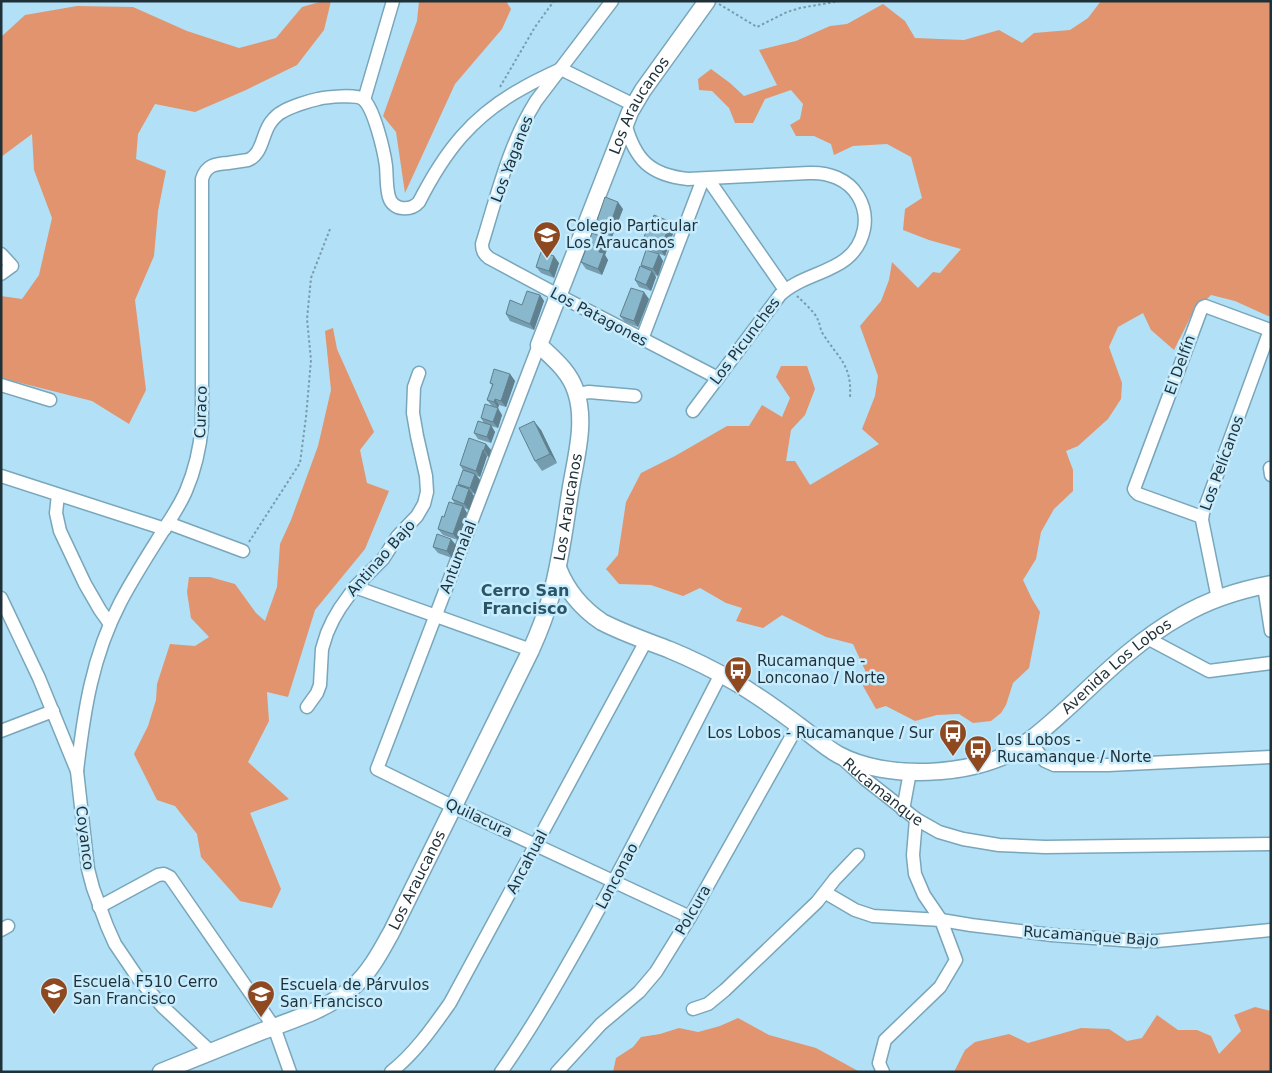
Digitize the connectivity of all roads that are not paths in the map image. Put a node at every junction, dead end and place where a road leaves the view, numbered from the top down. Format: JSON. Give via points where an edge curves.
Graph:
{"nodes":[{"id":1,"x":393,"y":1,"type":"edge"},
{"id":2,"x":612,"y":1,"type":"edge"},
{"id":3,"x":707,"y":1,"type":"edge"},
{"id":4,"x":561,"y":69,"type":"junction"},
{"id":5,"x":364,"y":100,"type":"junction"},
{"id":6,"x":634,"y":104,"type":"junction"},
{"id":7,"x":625,"y":123,"type":"junction"},
{"id":8,"x":706,"y":179,"type":"junction"},
{"id":9,"x":483,"y":251,"type":"joint"},
{"id":10,"x":1,"y":254,"type":"edge"},
{"id":11,"x":1,"y":274,"type":"edge"},
{"id":12,"x":787,"y":289,"type":"junction"},
{"id":13,"x":558,"y":296,"type":"junction"},
{"id":14,"x":1270,"y":330,"type":"edge"},
{"id":15,"x":642,"y":339,"type":"junction"},
{"id":16,"x":539,"y":345,"type":"junction"},
{"id":17,"x":419,"y":374,"type":"dead end"},
{"id":18,"x":718,"y":378,"type":"junction"},
{"id":19,"x":1,"y":385,"type":"edge"},
{"id":20,"x":577,"y":394,"type":"junction"},
{"id":21,"x":635,"y":396,"type":"dead end"},
{"id":22,"x":50,"y":400,"type":"dead end"},
{"id":23,"x":694,"y":410,"type":"dead end"},
{"id":24,"x":1,"y":476,"type":"edge"},
{"id":25,"x":58,"y":495,"type":"junction"},
{"id":26,"x":1202,"y":517,"type":"junction"},
{"id":27,"x":166,"y":526,"type":"junction"},
{"id":28,"x":243,"y":551,"type":"road end"},
{"id":29,"x":558,"y":568,"type":"junction"},
{"id":30,"x":1267,"y":585,"type":"edge"},
{"id":31,"x":355,"y":587,"type":"junction"},
{"id":32,"x":1,"y":598,"type":"edge"},
{"id":33,"x":1218,"y":598,"type":"junction"},
{"id":34,"x":436,"y":616,"type":"junction"},
{"id":35,"x":110,"y":624,"type":"junction"},
{"id":36,"x":1271,"y":631,"type":"edge"},
{"id":37,"x":1147,"y":638,"type":"junction"},
{"id":38,"x":646,"y":641,"type":"junction"},
{"id":39,"x":531,"y":650,"type":"junction"},
{"id":40,"x":1271,"y":663,"type":"edge"},
{"id":41,"x":721,"y":674,"type":"junction"},
{"id":42,"x":307,"y":706,"type":"dead end"},
{"id":43,"x":53,"y":711,"type":"junction"},
{"id":44,"x":798,"y":725,"type":"junction"},
{"id":45,"x":1,"y":731,"type":"edge"},
{"id":46,"x":1029,"y":740,"type":"junction"},
{"id":47,"x":840,"y":755,"type":"junction"},
{"id":48,"x":1271,"y":757,"type":"edge"},
{"id":49,"x":377,"y":769,"type":"joint"},
{"id":50,"x":78,"y":771,"type":"junction"},
{"id":51,"x":910,"y":772,"type":"junction"},
{"id":52,"x":454,"y":807,"type":"junction"},
{"id":53,"x":903,"y":810,"type":"junction"},
{"id":54,"x":916,"y":819,"type":"junction"},
{"id":55,"x":536,"y":844,"type":"junction"},
{"id":56,"x":1271,"y":844,"type":"edge"},
{"id":57,"x":858,"y":856,"type":"dead end"},
{"id":58,"x":615,"y":881,"type":"junction"},
{"id":59,"x":826,"y":893,"type":"junction"},
{"id":60,"x":99,"y":907,"type":"junction"},
{"id":61,"x":690,"y":917,"type":"junction"},
{"id":62,"x":941,"y":920,"type":"junction"},
{"id":63,"x":1271,"y":930,"type":"edge"},
{"id":64,"x":693,"y":1009,"type":"dead end"},
{"id":65,"x":274,"y":1027,"type":"junction"},
{"id":66,"x":211,"y":1052,"type":"junction"},
{"id":67,"x":161,"y":1072,"type":"edge"},
{"id":68,"x":290,"y":1072,"type":"edge"},
{"id":69,"x":391,"y":1072,"type":"edge"},
{"id":70,"x":501,"y":1072,"type":"edge"},
{"id":71,"x":557,"y":1072,"type":"edge"},
{"id":72,"x":883,"y":1072,"type":"edge"}],
"edges":[{"from":1,"to":5,"type":"street"},
{"from":2,"to":4,"type":"street","name":"Los Yaganes"},
{"from":3,"to":6,"type":"street","name":"Los Araucanos"},
{"from":4,"to":5,"type":"street","via":[[525,86],[473,123],[441,162],[420,202],[408,209],[394,205],[389,197],[384,153]]},
{"from":4,"to":6,"type":"street"},
{"from":4,"to":9,"type":"street","name":"Los Yaganes","via":[[536,101],[522,126],[482,244]]},
{"from":5,"to":27,"type":"street","name":"Curaco","via":[[355,96],[318,99],[281,112],[266,129],[256,155],[248,160],[210,166],[202,178],[202,432],[192,475]]},
{"from":6,"to":7,"type":"street","name":"Los Araucanos"},
{"from":7,"to":8,"type":"street","via":[[637,152],[655,170],[676,178]]},
{"from":7,"to":13,"type":"street","name":"Los Araucanos"},
{"from":8,"to":12,"type":"street"},
{"from":8,"to":12,"type":"street","name":"Los Picunches","via":[[816,173],[838,179],[856,194],[865,218],[863,235],[855,250],[843,262]]},
{"from":8,"to":15,"type":"street"},
{"from":9,"to":13,"type":"street","name":"Los Patagones","via":[[489,258]]},
{"from":10,"to":11,"type":"street","via":[[12,266]]},
{"from":12,"to":18,"type":"street","name":"Los Picunches","via":[[776,299]]},
{"from":13,"to":15,"type":"street","name":"Los Patagones"},
{"from":13,"to":16,"type":"street","name":"Los Araucanos"},
{"from":14,"to":26,"type":"street","name":"Los Pelícanos"},
{"from":14,"to":26,"type":"street","name":"El Delfín","via":[[1207,306],[1202,308],[1135,487],[1138,494]]},
{"from":15,"to":18,"type":"street","name":"Los Patagones"},
{"from":16,"to":20,"type":"street","name":"Los Araucanos","via":[[566,371]]},
{"from":16,"to":34,"type":"street","name":"Antumalal"},
{"from":17,"to":31,"type":"street","name":"Antinao Bajo","via":[[413,405],[426,476],[424,504],[383,560]]},
{"from":18,"to":23,"type":"street","name":"Los Picunches"},
{"from":19,"to":22,"type":"street"},
{"from":20,"to":21,"type":"street"},
{"from":20,"to":29,"type":"street","name":"Los Araucanos","via":[[580,425]]},
{"from":24,"to":25,"type":"street"},
{"from":25,"to":27,"type":"street"},
{"from":25,"to":35,"type":"street","via":[[56,513],[60,531],[85,584]]},
{"from":26,"to":33,"type":"street","name":"Los Pelícanos"},
{"from":27,"to":28,"type":"street"},
{"from":27,"to":35,"type":"street","name":"Curaco"},
{"from":29,"to":38,"type":"street","name":"Rucamanque","via":[[569,590],[592,616]]},
{"from":29,"to":39,"type":"street","name":"Los Araucanos","via":[[551,598]]},
{"from":30,"to":33,"type":"street","name":"Avenida Los Lobos"},
{"from":30,"to":36,"type":"street"},
{"from":31,"to":34,"type":"street"},
{"from":31,"to":42,"type":"street","name":"Antinao Bajo","via":[[327,632],[322,649],[320,686]]},
{"from":32,"to":43,"type":"street","name":"Coyanco"},
{"from":33,"to":37,"type":"street","name":"Avenida Los Lobos","via":[[1182,615]]},
{"from":34,"to":39,"type":"street"},
{"from":34,"to":49,"type":"street","name":"Antumalal"},
{"from":35,"to":50,"type":"street","name":"Curaco","via":[[92,676]]},
{"from":37,"to":40,"type":"street","via":[[1209,671]]},
{"from":37,"to":46,"type":"street","name":"Avenida Los Lobos"},
{"from":38,"to":41,"type":"street","name":"Rucamanque"},
{"from":38,"to":55,"type":"street","name":"Ancahual"},
{"from":39,"to":52,"type":"street","name":"Los Araucanos"},
{"from":41,"to":44,"type":"street","name":"Rucamanque"},
{"from":41,"to":58,"type":"street","name":"Lonconao"},
{"from":43,"to":45,"type":"street"},
{"from":43,"to":50,"type":"street","name":"Coyanco"},
{"from":44,"to":47,"type":"street","name":"Rucamanque"},
{"from":44,"to":61,"type":"street","name":"Polcura"},
{"from":46,"to":48,"type":"street","via":[[1045,761],[1054,765]]},
{"from":46,"to":51,"type":"street","name":"Avenida Los Lobos","via":[[1004,756],[977,765]]},
{"from":47,"to":51,"type":"street","name":"Avenida Los Lobos","via":[[872,767]]},
{"from":47,"to":53,"type":"street","name":"Rucamanque"},
{"from":49,"to":52,"type":"street","name":"Quilacura"},
{"from":50,"to":60,"type":"street","name":"Coyanco","via":[[88,868]]},
{"from":51,"to":53,"type":"street"},
{"from":52,"to":55,"type":"street","name":"Quilacura"},
{"from":52,"to":65,"type":"street","name":"Los Araucanos","via":[[392,931],[366,972],[333,1002]]},
{"from":53,"to":54,"type":"street","name":"Rucamanque"},
{"from":54,"to":56,"type":"street","name":"Rucamanque","via":[[957,838],[1022,847]]},
{"from":54,"to":62,"type":"street","via":[[912,855],[915,874]]},
{"from":55,"to":58,"type":"street","name":"Quilacura"},
{"from":55,"to":69,"type":"street","name":"Ancahual","via":[[450,1003],[424,1039]]},
{"from":57,"to":59,"type":"street"},
{"from":58,"to":61,"type":"street","name":"Quilacura"},
{"from":58,"to":70,"type":"street","name":"Lonconao","via":[[544,1007]]},
{"from":59,"to":62,"type":"street","via":[[864,914]]},
{"from":59,"to":64,"type":"street","via":[[712,1001]]},
{"from":60,"to":65,"type":"street","via":[[155,876],[164,874],[170,877]]},
{"from":60,"to":66,"type":"street","name":"Coyanco","via":[[115,944],[138,978],[163,1007]]},
{"from":61,"to":71,"type":"street","name":"Polcura","via":[[647,983],[601,1024]]},
{"from":62,"to":63,"type":"street","name":"Rucamanque Bajo","via":[[1034,933],[1136,941]]},
{"from":62,"to":72,"type":"street","via":[[956,960],[940,987],[885,1040],[878,1063]]},
{"from":65,"to":66,"type":"street","name":"Los Araucanos"},
{"from":65,"to":68,"type":"street"},
{"from":66,"to":67,"type":"street","name":"Los Araucanos"}]}
